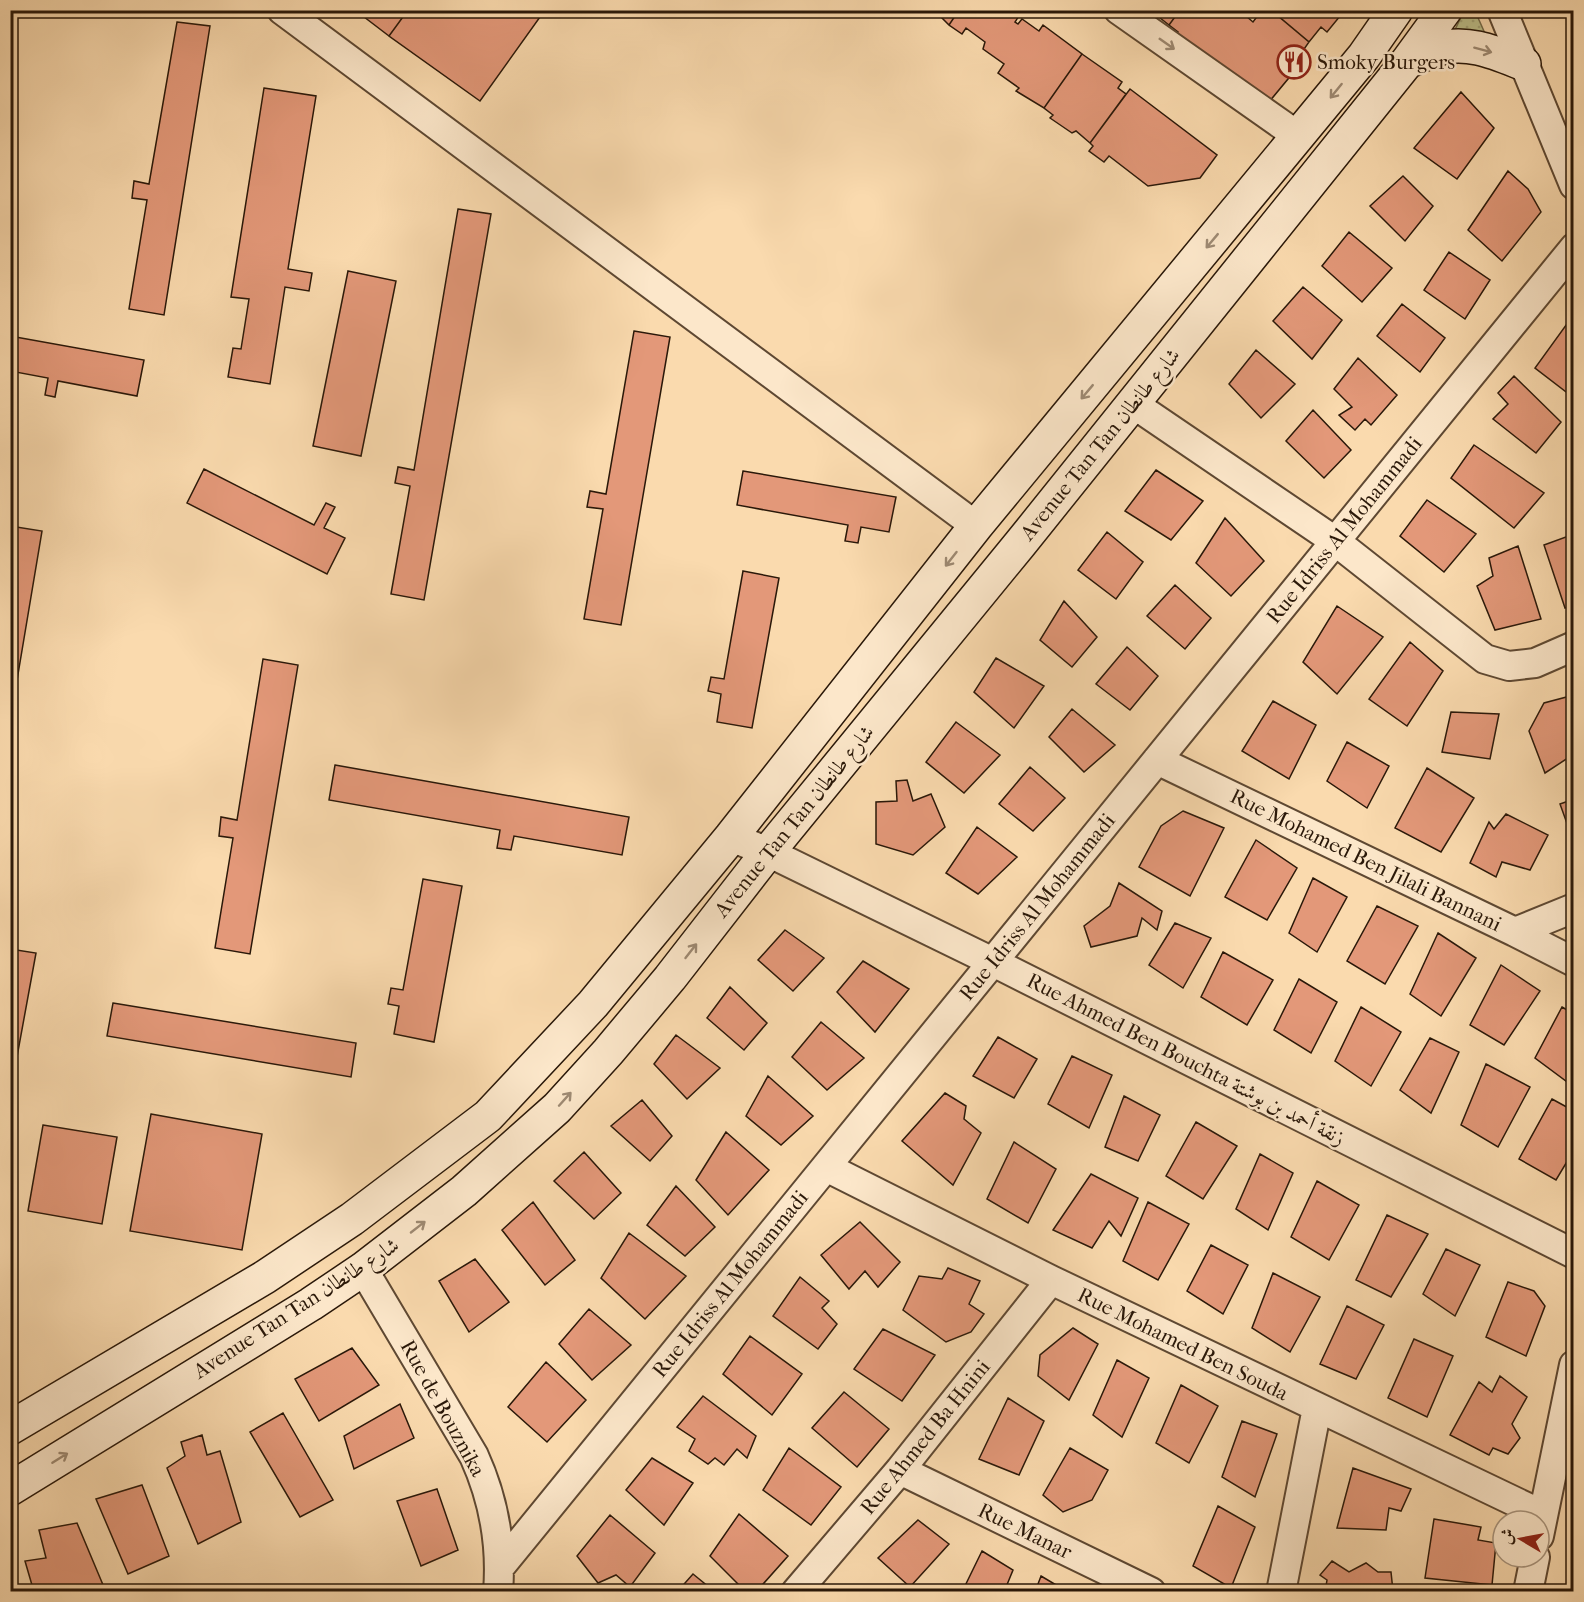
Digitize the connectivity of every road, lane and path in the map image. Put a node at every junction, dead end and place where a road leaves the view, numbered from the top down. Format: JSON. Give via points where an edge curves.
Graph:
{"nodes":[{"id":1,"x":282,"y":10,"type":"edge"},
{"id":2,"x":1119,"y":10,"type":"edge"},
{"id":3,"x":1396,"y":10,"type":"edge"},
{"id":4,"x":1445,"y":10,"type":"edge"},
{"id":5,"x":1502,"y":10,"type":"edge"},
{"id":6,"x":1407,"y":63,"type":"junction"},
{"id":7,"x":1524,"y":64,"type":"junction"},
{"id":8,"x":1298,"y":136,"type":"junction"},
{"id":9,"x":1574,"y":185,"type":"edge"},
{"id":10,"x":1574,"y":248,"type":"edge"},
{"id":11,"x":1132,"y":403,"type":"junction"},
{"id":12,"x":976,"y":526,"type":"junction"},
{"id":13,"x":1335,"y":541,"type":"junction"},
{"id":14,"x":1574,"y":646,"type":"edge"},
{"id":15,"x":1157,"y":760,"type":"junction"},
{"id":16,"x":731,"y":837,"type":"junction"},
{"id":17,"x":768,"y":852,"type":"junction"},
{"id":18,"x":1574,"y":908,"type":"edge"},
{"id":19,"x":1515,"y":932,"type":"junction"},
{"id":20,"x":993,"y":962,"type":"junction"},
{"id":21,"x":1574,"y":962,"type":"edge"},
{"id":22,"x":826,"y":1167,"type":"junction"},
{"id":23,"x":1574,"y":1254,"type":"edge"},
{"id":24,"x":363,"y":1269,"type":"junction"},
{"id":25,"x":1051,"y":1280,"type":"junction"},
{"id":26,"x":1574,"y":1365,"type":"edge"},
{"id":27,"x":1317,"y":1408,"type":"junction"},
{"id":28,"x":10,"y":1428,"type":"edge"},
{"id":29,"x":900,"y":1470,"type":"junction"},
{"id":30,"x":10,"y":1489,"type":"edge"},
{"id":31,"x":1510,"y":1509,"type":"edge"},
{"id":32,"x":1544,"y":1509,"type":"edge"},
{"id":33,"x":1533,"y":1569,"type":"edge"},
{"id":34,"x":499,"y":1579,"type":"edge"},
{"id":35,"x":795,"y":1592,"type":"edge"},
{"id":36,"x":1151,"y":1592,"type":"edge"},
{"id":37,"x":1281,"y":1592,"type":"edge"},
{"id":38,"x":1528,"y":1592,"type":"edge"}],
"edges":[{"from":1,"to":12,"type":"street"},
{"from":2,"to":8,"type":"street","one_way":true},
{"from":3,"to":8,"type":"main road","name":"Avenue Tan Tan شارع طانطان","one_way":true},
{"from":4,"to":6,"type":"main road","name":"Avenue Tan Tan شارع طانطان"},
{"from":5,"to":7,"type":"street"},
{"from":6,"to":7,"type":"main road","one_way":true,"via":[[1435,49],[1465,46]]},
{"from":6,"to":11,"type":"main road","name":"Avenue Tan Tan شارع طانطان"},
{"from":7,"to":9,"type":"street"},
{"from":8,"to":12,"type":"main road","name":"Avenue Tan Tan شارع طانطان","one_way":true},
{"from":10,"to":13,"type":"street","name":"Rue Idriss Al Mohammadi"},
{"from":11,"to":13,"type":"street"},
{"from":11,"to":17,"type":"main road","name":"Avenue Tan Tan شارع طانطان"},
{"from":12,"to":16,"type":"main road","name":"Avenue Tan Tan شارع طانطان","one_way":true},
{"from":13,"to":14,"type":"street","via":[[1485,659],[1509,666],[1535,663]]},
{"from":13,"to":15,"type":"street","name":"Rue Idriss Al Mohammadi"},
{"from":15,"to":19,"type":"street","name":"Rue Mohamed Ben Jilali Bannani"},
{"from":15,"to":20,"type":"street","name":"Rue Idriss Al Mohammadi"},
{"from":16,"to":17,"type":"street","name":"Rue Ahmed Ben Bouchta زنقة أحمد بن بوشتة"},
{"from":16,"to":28,"type":"main road","name":"Avenue Tan Tan شارع طانطان","via":[[592,1004],[488,1116],[352,1219],[265,1277]]},
{"from":17,"to":20,"type":"street","name":"Rue Ahmed Ben Bouchta زنقة أحمد بن بوشتة"},
{"from":24,"to":17,"type":"main road","name":"Avenue Tan Tan شارع طانطان","one_way":true,"via":[[464,1191],[557,1108],[670,978]]},
{"from":18,"to":19,"type":"street"},
{"from":19,"to":21,"type":"street","name":"Rue Mohamed Ben Jilali Bannani"},
{"from":20,"to":22,"type":"street","name":"Rue Idriss Al Mohammadi"},
{"from":20,"to":23,"type":"street","name":"Rue Ahmed Ben Bouchta زنقة أحمد بن بوشتة"},
{"from":22,"to":25,"type":"street","name":"Rue Mohamed Ben Souda"},
{"from":22,"to":34,"type":"street","name":"Rue Idriss Al Mohammadi"},
{"from":30,"to":24,"type":"main road","name":"Avenue Tan Tan شارع طانطان","one_way":true},
{"from":24,"to":34,"type":"street","name":"Rue de Bouznika","via":[[485,1480],[498,1528]]},
{"from":25,"to":27,"type":"street","name":"Rue Mohamed Ben Souda"},
{"from":25,"to":29,"type":"street","name":"Rue Ahmed Ba Hnini"},
{"from":26,"to":32,"type":"street"},
{"from":27,"to":31,"type":"street","name":"Rue Mohamed Ben Souda"},
{"from":27,"to":37,"type":"street"},
{"from":29,"to":35,"type":"street","name":"Rue Ahmed Ba Hnini"},
{"from":29,"to":36,"type":"street","name":"Rue Manar"},
{"from":33,"to":38,"type":"street"}]}
